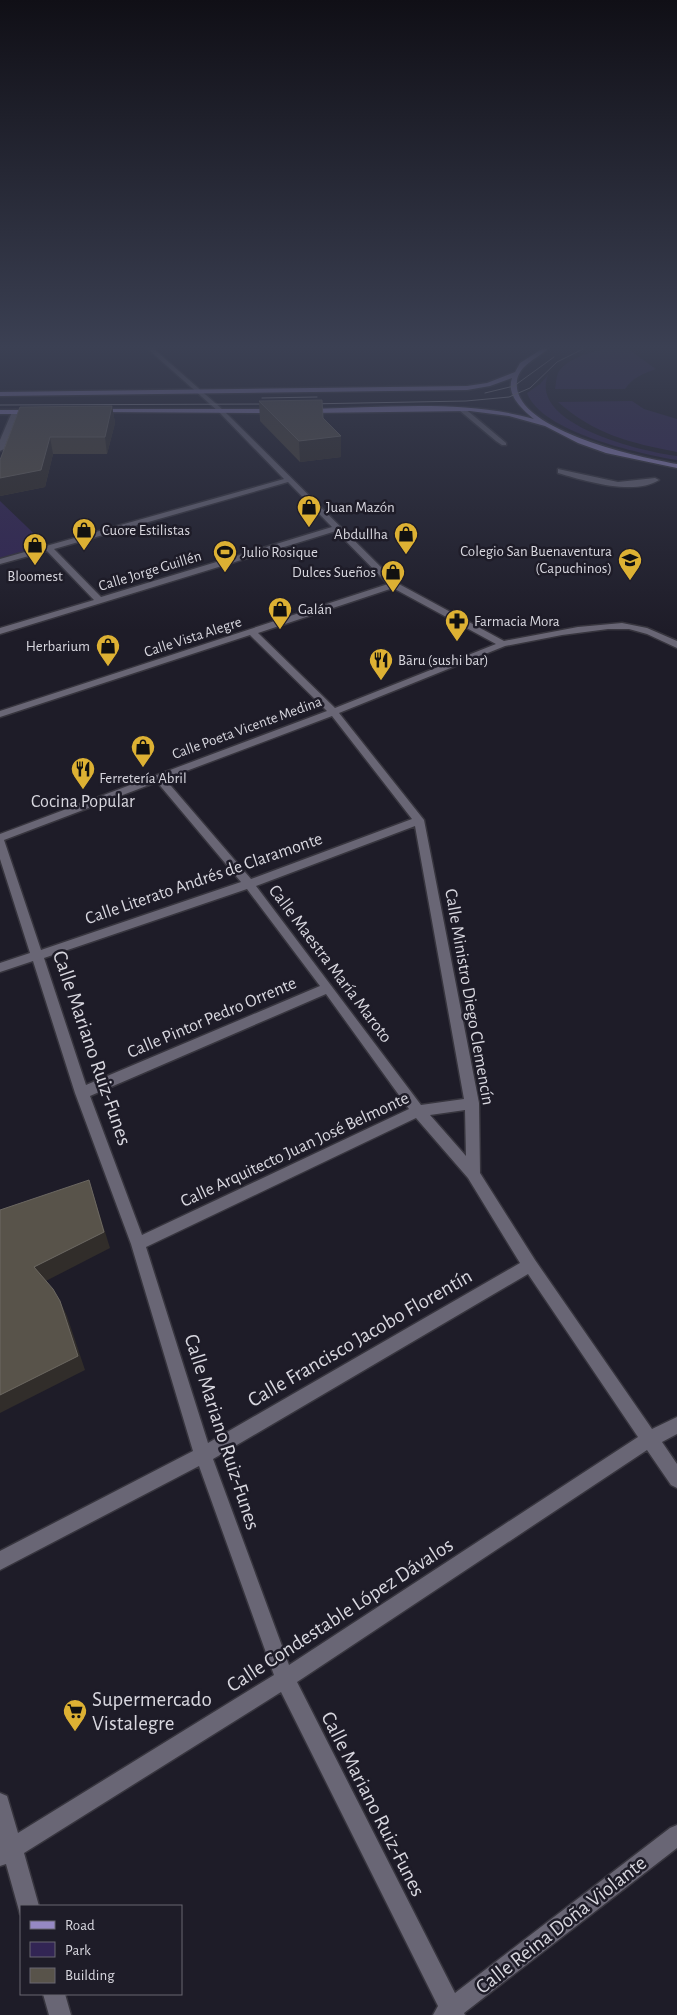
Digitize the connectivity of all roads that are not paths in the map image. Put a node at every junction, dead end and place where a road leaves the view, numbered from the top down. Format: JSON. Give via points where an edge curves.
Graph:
{"nodes":[{"id":1,"x":252,"y":443,"type":"edge"},
{"id":2,"x":586,"y":443,"type":"edge"},
{"id":3,"x":677,"y":466,"type":"edge"},
{"id":4,"x":561,"y":471,"type":"dead end"},
{"id":5,"x":288,"y":480,"type":"junction"},
{"id":6,"x":654,"y":480,"type":"dead end"},
{"id":7,"x":336,"y":528,"type":"junction"},
{"id":8,"x":49,"y":548,"type":"junction"},
{"id":9,"x":0,"y":562,"type":"edge"},
{"id":10,"x":394,"y":585,"type":"junction"},
{"id":11,"x":100,"y":600,"type":"junction"},
{"id":12,"x":0,"y":631,"type":"edge"},
{"id":13,"x":252,"y":632,"type":"junction"},
{"id":14,"x":503,"y":644,"type":"junction"},
{"id":15,"x":677,"y":645,"type":"edge"},
{"id":16,"x":334,"y":712,"type":"junction"},
{"id":17,"x":0,"y":714,"type":"edge"},
{"id":18,"x":158,"y":776,"type":"junction"},
{"id":19,"x":418,"y":820,"type":"junction"},
{"id":20,"x":0,"y":838,"type":"edge"},
{"id":21,"x":0,"y":842,"type":"edge"},
{"id":22,"x":249,"y":884,"type":"junction"},
{"id":23,"x":36,"y":955,"type":"junction"},
{"id":24,"x":0,"y":968,"type":"edge"},
{"id":25,"x":328,"y":988,"type":"junction"},
{"id":26,"x":82,"y":1093,"type":"junction"},
{"id":27,"x":472,"y":1102,"type":"junction"},
{"id":28,"x":418,"y":1111,"type":"junction"},
{"id":29,"x":473,"y":1174,"type":"junction"},
{"id":30,"x":138,"y":1244,"type":"junction"},
{"id":31,"x":530,"y":1266,"type":"junction"},
{"id":32,"x":677,"y":1425,"type":"edge"},
{"id":33,"x":650,"y":1439,"type":"junction"},
{"id":34,"x":204,"y":1455,"type":"junction"},
{"id":35,"x":677,"y":1479,"type":"edge"},
{"id":36,"x":0,"y":1561,"type":"edge"},
{"id":37,"x":285,"y":1679,"type":"junction"},
{"id":38,"x":0,"y":1803,"type":"edge"},
{"id":39,"x":677,"y":1835,"type":"edge"},
{"id":40,"x":6,"y":1852,"type":"edge"},
{"id":41,"x":28,"y":1905,"type":"edge"},
{"id":42,"x":54,"y":1995,"type":"edge"},
{"id":43,"x":450,"y":2013,"type":"edge"},
{"id":44,"x":60,"y":2015,"type":"edge"}],
"edges":[{"from":1,"to":5,"type":"street"},
{"from":2,"to":3,"type":"main road","via":[[637,459]]},
{"from":4,"to":6,"type":"street","via":[[612,485],[626,486]]},
{"from":5,"to":7,"type":"street"},
{"from":5,"to":8,"type":"street"},
{"from":7,"to":10,"type":"street"},
{"from":7,"to":11,"type":"street","name":"Calle Jorge Guillén"},
{"from":8,"to":9,"type":"street"},
{"from":8,"to":11,"type":"street"},
{"from":10,"to":13,"type":"street","name":"Calle Vista Alegre"},
{"from":10,"to":14,"type":"street"},
{"from":11,"to":12,"type":"street","name":"Calle Jorge Guillén"},
{"from":13,"to":16,"type":"street","name":"Calle Ministro Diego Clemencín"},
{"from":13,"to":17,"type":"street","name":"Calle Vista Alegre"},
{"from":14,"to":15,"type":"street","name":"Calle Poeta Vicente Medina","via":[[567,631],[623,626],[655,633]]},
{"from":14,"to":16,"type":"street","name":"Calle Poeta Vicente Medina"},
{"from":16,"to":18,"type":"street","name":"Calle Poeta Vicente Medina"},
{"from":16,"to":19,"type":"street","name":"Calle Ministro Diego Clemencín"},
{"from":18,"to":20,"type":"street","name":"Calle Poeta Vicente Medina"},
{"from":18,"to":22,"type":"street","name":"Calle Maestra María Maroto"},
{"from":19,"to":22,"type":"street","name":"Calle Literato Andrés de Claramonte"},
{"from":19,"to":27,"type":"street","name":"Calle Ministro Diego Clemencín"},
{"from":21,"to":23,"type":"street","name":"Calle Mariano Ruiz-Funes"},
{"from":22,"to":23,"type":"street","name":"Calle Literato Andrés de Claramonte"},
{"from":22,"to":25,"type":"street","name":"Calle Maestra María Maroto"},
{"from":23,"to":24,"type":"street","name":"Calle Literato Andrés de Claramonte"},
{"from":23,"to":26,"type":"street","name":"Calle Mariano Ruiz-Funes"},
{"from":25,"to":26,"type":"street","name":"Calle Pintor Pedro Orrente"},
{"from":25,"to":28,"type":"street","name":"Calle Maestra María Maroto"},
{"from":26,"to":30,"type":"street","name":"Calle Mariano Ruiz-Funes"},
{"from":27,"to":28,"type":"street","name":"Calle Arquitecto Juan José Belmonte"},
{"from":27,"to":29,"type":"street","name":"Calle Ministro Diego Clemencín"},
{"from":28,"to":29,"type":"street","name":"Calle Maestra María Maroto"},
{"from":28,"to":30,"type":"street","name":"Calle Arquitecto Juan José Belmonte"},
{"from":29,"to":31,"type":"street"},
{"from":30,"to":34,"type":"street","name":"Calle Mariano Ruiz-Funes"},
{"from":31,"to":33,"type":"street"},
{"from":31,"to":34,"type":"street","name":"Calle Francisco Jacobo Florentín"},
{"from":32,"to":33,"type":"street","name":"Calle Condestable López Dávalos"},
{"from":33,"to":35,"type":"street"},
{"from":33,"to":37,"type":"street","name":"Calle Condestable López Dávalos"},
{"from":34,"to":36,"type":"street","name":"Calle Francisco Jacobo Florentín"},
{"from":34,"to":37,"type":"street","name":"Calle Mariano Ruiz-Funes"},
{"from":37,"to":40,"type":"street","name":"Calle Condestable López Dávalos"},
{"from":37,"to":43,"type":"street","name":"Calle Mariano Ruiz-Funes"},
{"from":38,"to":40,"type":"street"},
{"from":39,"to":43,"type":"street","name":"Calle Reina Doña Violante"},
{"from":40,"to":41,"type":"street"},
{"from":42,"to":44,"type":"street"}]}
